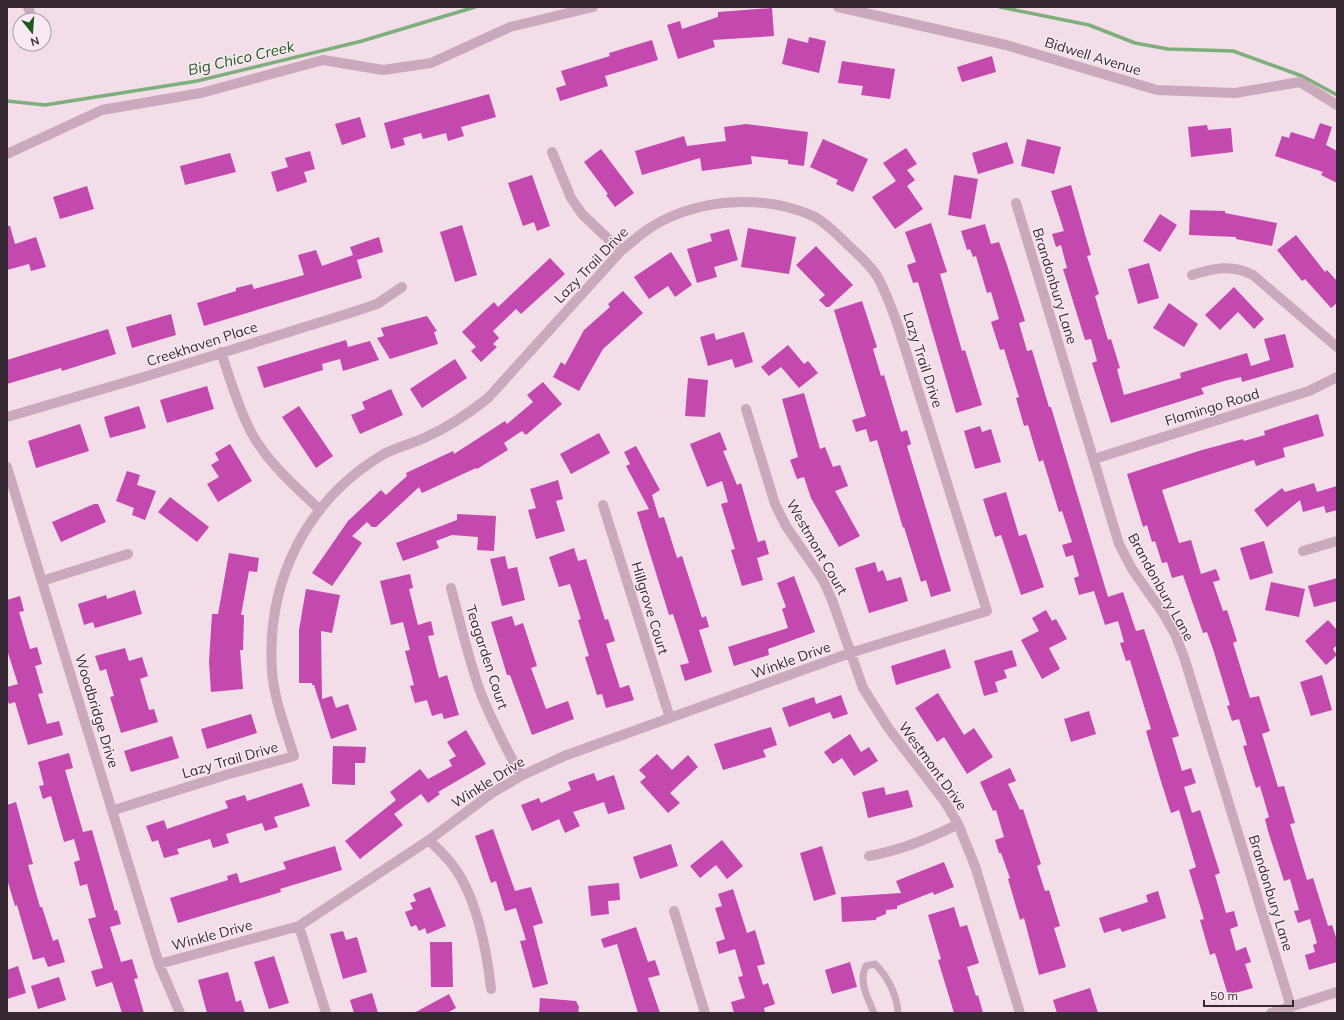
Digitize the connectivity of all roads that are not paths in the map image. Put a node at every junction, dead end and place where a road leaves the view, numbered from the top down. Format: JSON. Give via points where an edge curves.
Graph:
{"nodes":[{"id":1,"x":593,"y":7,"type":"edge"},
{"id":2,"x":838,"y":7,"type":"edge"},
{"id":3,"x":1337,"y":105,"type":"edge"},
{"id":4,"x":552,"y":152,"type":"dead end"},
{"id":5,"x":7,"y":154,"type":"edge"},
{"id":6,"x":1016,"y":203,"type":"dead end"},
{"id":7,"x":621,"y":251,"type":"junction"},
{"id":8,"x":1192,"y":275,"type":"dead end"},
{"id":9,"x":402,"y":287,"type":"dead end"},
{"id":10,"x":1337,"y":347,"type":"edge"},
{"id":11,"x":221,"y":352,"type":"junction"},
{"id":12,"x":1337,"y":377,"type":"edge"},
{"id":13,"x":746,"y":408,"type":"dead end"},
{"id":14,"x":7,"y":417,"type":"edge"},
{"id":15,"x":1094,"y":459,"type":"junction"},
{"id":16,"x":7,"y":467,"type":"edge"},
{"id":17,"x":603,"y":505,"type":"dead end"},
{"id":18,"x":320,"y":510,"type":"junction"},
{"id":19,"x":1337,"y":541,"type":"edge"},
{"id":20,"x":1303,"y":551,"type":"dead end"},
{"id":21,"x":128,"y":554,"type":"dead end"},
{"id":22,"x":42,"y":581,"type":"junction"},
{"id":23,"x":451,"y":588,"type":"dead end"},
{"id":24,"x":850,"y":653,"type":"junction"},
{"id":25,"x":670,"y":718,"type":"junction"},
{"id":26,"x":521,"y":776,"type":"junction"},
{"id":27,"x":114,"y":810,"type":"junction"},
{"id":28,"x":958,"y":824,"type":"junction"},
{"id":29,"x":430,"y":840,"type":"junction"},
{"id":30,"x":870,"y":856,"type":"dead end"},
{"id":31,"x":674,"y":910,"type":"dead end"},
{"id":32,"x":300,"y":926,"type":"junction"},
{"id":33,"x":159,"y":964,"type":"junction"},
{"id":34,"x":491,"y":989,"type":"dead end"},
{"id":35,"x":1337,"y":992,"type":"edge"},
{"id":36,"x":1291,"y":1007,"type":"junction"},
{"id":37,"x":180,"y":1013,"type":"edge"},
{"id":38,"x":326,"y":1013,"type":"edge"},
{"id":39,"x":705,"y":1013,"type":"edge"},
{"id":40,"x":874,"y":1013,"type":"edge"},
{"id":41,"x":898,"y":1013,"type":"edge"},
{"id":42,"x":1020,"y":1013,"type":"edge"},
{"id":43,"x":1271,"y":1013,"type":"edge"}],
"edges":[{"from":1,"to":5,"type":"street","via":[[510,27],[431,63],[383,70],[323,60],[201,93],[102,110]]},
{"from":2,"to":3,"type":"street","name":"Bidwell Avenue","via":[[1006,45],[1157,90],[1235,93],[1300,82]]},
{"from":4,"to":7,"type":"street","via":[[571,198],[582,214]]},
{"from":6,"to":15,"type":"street","name":"Brandonbury Lane"},
{"from":7,"to":18,"type":"street","name":"Lazy Trail Drive","via":[[488,398],[443,429],[385,454],[365,467]]},
{"from":7,"to":24,"type":"street","name":"Lazy Trail Drive","via":[[641,234],[668,218],[695,208],[723,203],[755,202],[786,207],[814,217],[838,235],[876,275],[898,326],[987,611]]},
{"from":8,"to":10,"type":"street","via":[[1226,267],[1241,268],[1254,274]]},
{"from":9,"to":11,"type":"street","name":"Creekhaven Place","via":[[377,304]]},
{"from":11,"to":14,"type":"street","name":"Creekhaven Place"},
{"from":11,"to":18,"type":"street","via":[[240,410],[252,433],[278,468]]},
{"from":12,"to":15,"type":"street","name":"Flamingo Road","via":[[1309,391]]},
{"from":13,"to":24,"type":"street","name":"Westmont Court","via":[[776,504],[790,532],[823,580]]},
{"from":15,"to":36,"type":"street","name":"Brandonbury Lane","via":[[1119,544],[1132,569],[1175,634],[1185,660]]},
{"from":16,"to":22,"type":"street","name":"Woodbridge Drive"},
{"from":17,"to":25,"type":"street","name":"Hillgrove Court"},
{"from":18,"to":27,"type":"street","name":"Lazy Trail Drive","via":[[292,553],[281,580],[274,611],[272,673],[294,756]]},
{"from":19,"to":20,"type":"street"},
{"from":21,"to":22,"type":"street"},
{"from":22,"to":27,"type":"street","name":"Woodbridge Drive"},
{"from":23,"to":26,"type":"street","name":"Teagarden Court","via":[[480,691]]},
{"from":24,"to":25,"type":"street","name":"Winkle Drive"},
{"from":24,"to":28,"type":"street","name":"Westmont Drive","via":[[863,688],[873,706],[945,802]]},
{"from":25,"to":26,"type":"street","name":"Winkle Drive","via":[[564,756]]},
{"from":26,"to":29,"type":"street","name":"Winkle Drive","via":[[463,813]]},
{"from":27,"to":33,"type":"street","name":"Woodbridge Drive"},
{"from":28,"to":30,"type":"street","via":[[908,847]]},
{"from":28,"to":42,"type":"street","name":"Westmont Drive","via":[[975,866]]},
{"from":29,"to":32,"type":"street","name":"Winkle Drive"},
{"from":29,"to":34,"type":"street","via":[[455,867],[472,902],[487,957]]},
{"from":31,"to":39,"type":"street"},
{"from":32,"to":33,"type":"street","name":"Winkle Drive"},
{"from":32,"to":38,"type":"street"},
{"from":33,"to":37,"type":"street","name":"Woodbridge Drive"},
{"from":35,"to":36,"type":"street"},
{"from":36,"to":43,"type":"street"},
{"from":40,"to":41,"type":"lane","via":[[864,989],[863,973],[866,966],[875,964],[885,974],[898,1003]]}]}
